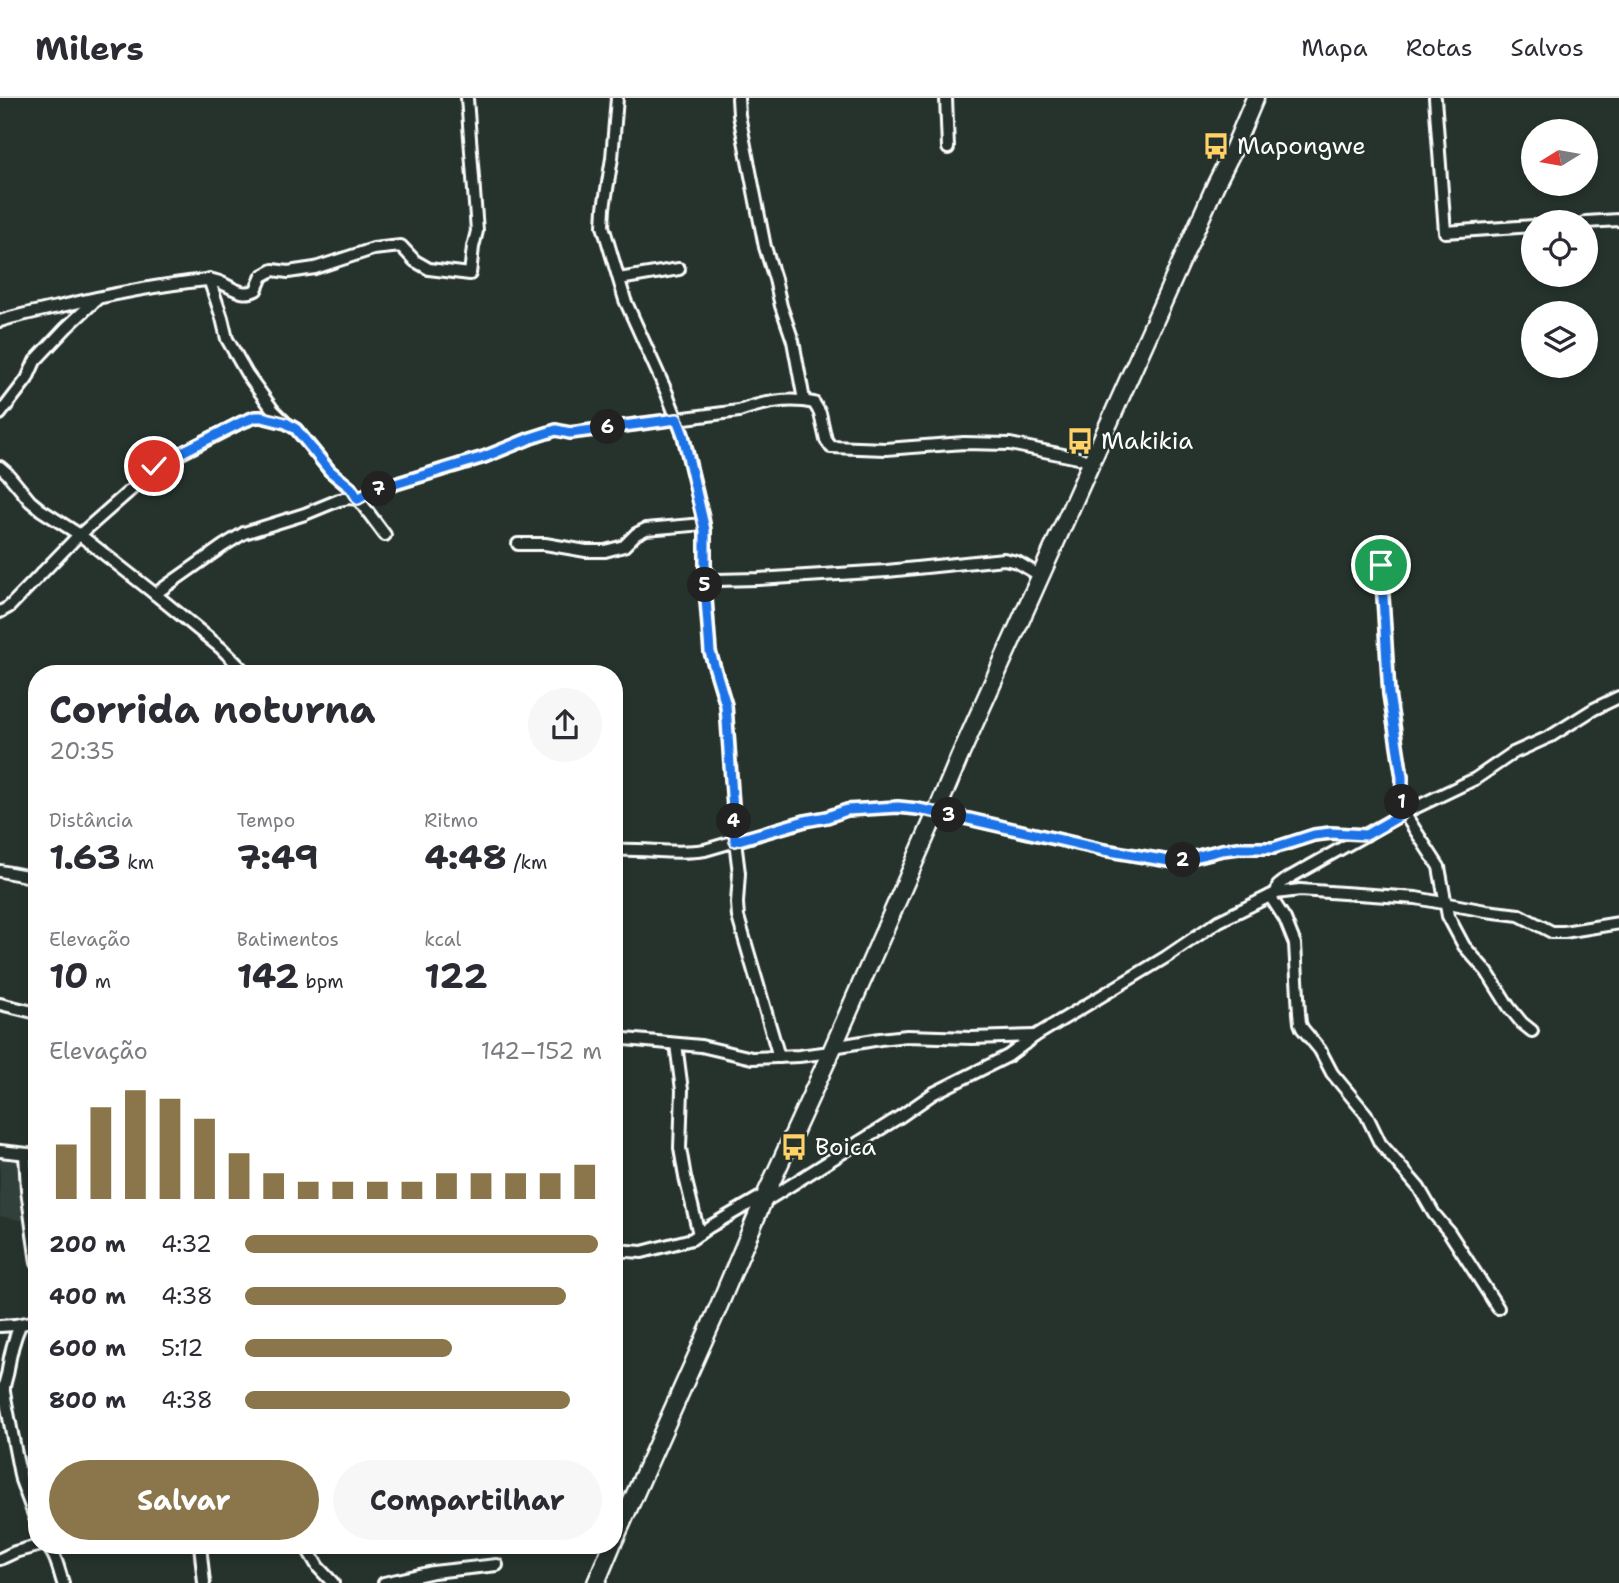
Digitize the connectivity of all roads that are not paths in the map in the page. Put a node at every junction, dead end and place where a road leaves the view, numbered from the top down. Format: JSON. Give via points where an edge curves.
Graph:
{"nodes":[{"id":1,"x":467,"y":98,"type":"edge"},
{"id":2,"x":617,"y":98,"type":"edge"},
{"id":3,"x":738,"y":98,"type":"edge"},
{"id":4,"x":946,"y":98,"type":"edge"},
{"id":5,"x":1255,"y":98,"type":"edge"},
{"id":6,"x":1435,"y":98,"type":"edge"},
{"id":7,"x":948,"y":148,"type":"dead end"},
{"id":8,"x":1619,"y":220,"type":"edge"},
{"id":9,"x":1598,"y":221,"type":"edge"},
{"id":10,"x":1521,"y":227,"type":"edge"},
{"id":11,"x":679,"y":269,"type":"dead end"},
{"id":12,"x":209,"y":279,"type":"junction"},
{"id":13,"x":619,"y":279,"type":"junction"},
{"id":14,"x":98,"y":298,"type":"junction"},
{"id":15,"x":0,"y":321,"type":"edge"},
{"id":16,"x":804,"y":400,"type":"junction"},
{"id":17,"x":0,"y":414,"type":"edge"},
{"id":18,"x":677,"y":419,"type":"junction"},
{"id":19,"x":286,"y":423,"type":"junction"},
{"id":20,"x":1083,"y":459,"type":"dead end"},
{"id":21,"x":0,"y":467,"type":"edge"},
{"id":22,"x":358,"y":499,"type":"junction"},
{"id":23,"x":704,"y":524,"type":"junction"},
{"id":24,"x":80,"y":535,"type":"junction"},
{"id":25,"x":385,"y":536,"type":"dead end"},
{"id":26,"x":518,"y":544,"type":"dead end"},
{"id":27,"x":1381,"y":565,"type":"dead end"},
{"id":28,"x":705,"y":568,"type":"junction"},
{"id":29,"x":1034,"y":572,"type":"dead end"},
{"id":30,"x":155,"y":594,"type":"junction"},
{"id":31,"x":0,"y":612,"type":"edge"},
{"id":32,"x":238,"y":665,"type":"edge"},
{"id":33,"x":1619,"y":697,"type":"edge"},
{"id":34,"x":936,"y":813,"type":"junction"},
{"id":35,"x":1402,"y":814,"type":"junction"},
{"id":36,"x":1366,"y":835,"type":"junction"},
{"id":37,"x":735,"y":841,"type":"junction"},
{"id":38,"x":623,"y":850,"type":"edge"},
{"id":39,"x":0,"y":871,"type":"edge"},
{"id":40,"x":28,"y":876,"type":"edge"},
{"id":41,"x":1273,"y":894,"type":"junction"},
{"id":42,"x":1446,"y":903,"type":"junction"},
{"id":43,"x":1619,"y":923,"type":"edge"},
{"id":44,"x":0,"y":1004,"type":"edge"},
{"id":45,"x":28,"y":1011,"type":"edge"},
{"id":46,"x":1532,"y":1031,"type":"dead end"},
{"id":47,"x":1035,"y":1036,"type":"junction"},
{"id":48,"x":1002,"y":1037,"type":"junction"},
{"id":49,"x":623,"y":1040,"type":"edge"},
{"id":50,"x":676,"y":1044,"type":"junction"},
{"id":51,"x":832,"y":1050,"type":"junction"},
{"id":52,"x":1008,"y":1056,"type":"junction"},
{"id":53,"x":779,"y":1057,"type":"junction"},
{"id":54,"x":0,"y":1151,"type":"edge"},
{"id":55,"x":28,"y":1155,"type":"edge"},
{"id":56,"x":764,"y":1198,"type":"junction"},
{"id":57,"x":699,"y":1234,"type":"junction"},
{"id":58,"x":623,"y":1251,"type":"edge"},
{"id":59,"x":1498,"y":1308,"type":"dead end"},
{"id":60,"x":12,"y":1327,"type":"edge"},
{"id":61,"x":28,"y":1499,"type":"edge"},
{"id":62,"x":623,"y":1521,"type":"edge"},
{"id":63,"x":28,"y":1549,"type":"edge"},
{"id":64,"x":53,"y":1554,"type":"edge"},
{"id":65,"x":201,"y":1554,"type":"edge"},
{"id":66,"x":310,"y":1554,"type":"edge"},
{"id":67,"x":608,"y":1554,"type":"edge"},
{"id":68,"x":0,"y":1559,"type":"edge"},
{"id":69,"x":497,"y":1565,"type":"dead end"},
{"id":70,"x":336,"y":1582,"type":"edge"},
{"id":71,"x":62,"y":1583,"type":"edge"},
{"id":72,"x":204,"y":1583,"type":"edge"},
{"id":73,"x":384,"y":1583,"type":"edge"},
{"id":74,"x":596,"y":1583,"type":"edge"}],
"edges":[{"from":1,"to":12,"type":"street","via":[[477,231],[470,274],[429,269],[401,246],[373,249],[315,268],[272,270],[262,276],[257,290],[249,293]]},
{"from":2,"to":13,"type":"street","via":[[603,226]]},
{"from":3,"to":16,"type":"street","via":[[765,247],[793,341]]},
{"from":4,"to":7,"type":"street"},
{"from":5,"to":34,"type":"highway"},
{"from":6,"to":10,"type":"street","via":[[1445,232]]},
{"from":8,"to":9,"type":"street"},
{"from":11,"to":13,"type":"street"},
{"from":12,"to":14,"type":"street"},
{"from":12,"to":19,"type":"street","via":[[227,339],[247,374]]},
{"from":13,"to":18,"type":"street"},
{"from":14,"to":15,"type":"street"},
{"from":14,"to":17,"type":"street","via":[[35,361]]},
{"from":16,"to":18,"type":"street"},
{"from":16,"to":20,"type":"street","via":[[814,403],[820,413],[831,447],[1010,444]]},
{"from":18,"to":22,"type":"street","via":[[570,433],[556,430]]},
{"from":18,"to":23,"type":"street"},
{"from":19,"to":22,"type":"street"},
{"from":19,"to":24,"type":"street","via":[[249,419],[154,466]]},
{"from":21,"to":24,"type":"street","via":[[30,501]]},
{"from":22,"to":25,"type":"street"},
{"from":22,"to":30,"type":"street","via":[[339,500],[244,533]]},
{"from":23,"to":26,"type":"street","via":[[646,529],[625,546],[605,551]]},
{"from":23,"to":28,"type":"street"},
{"from":24,"to":30,"type":"street"},
{"from":24,"to":31,"type":"street"},
{"from":27,"to":35,"type":"street"},
{"from":28,"to":29,"type":"street","via":[[716,580],[758,579],[1004,559]]},
{"from":28,"to":37,"type":"street","via":[[710,652],[726,705]]},
{"from":30,"to":32,"type":"street"},
{"from":33,"to":35,"type":"street","via":[[1513,753],[1475,779]]},
{"from":34,"to":36,"type":"street","via":[[1175,862],[1222,850],[1273,848],[1314,835]]},
{"from":34,"to":37,"type":"street","via":[[898,807],[847,810]]},
{"from":34,"to":51,"type":"highway"},
{"from":35,"to":36,"type":"street"},
{"from":35,"to":42,"type":"street","via":[[1439,867]]},
{"from":36,"to":41,"type":"street","via":[[1287,879]]},
{"from":37,"to":38,"type":"street","via":[[690,853]]},
{"from":37,"to":53,"type":"street","via":[[738,917]]},
{"from":39,"to":40,"type":"street"},
{"from":41,"to":42,"type":"street","via":[[1353,892]]},
{"from":41,"to":47,"type":"street","via":[[1219,921]]},
{"from":41,"to":59,"type":"street","via":[[1295,944],[1302,1028],[1366,1114],[1380,1143],[1419,1188]]},
{"from":42,"to":43,"type":"street","via":[[1519,915],[1552,932]]},
{"from":42,"to":46,"type":"street","via":[[1467,951]]},
{"from":44,"to":45,"type":"street"},
{"from":47,"to":48,"type":"street"},
{"from":47,"to":52,"type":"street"},
{"from":48,"to":51,"type":"street","via":[[907,1036]]},
{"from":48,"to":52,"type":"street"},
{"from":49,"to":50,"type":"street"},
{"from":50,"to":53,"type":"street","via":[[752,1058]]},
{"from":50,"to":57,"type":"street","via":[[682,1090],[680,1148]]},
{"from":51,"to":53,"type":"street"},
{"from":51,"to":56,"type":"highway"},
{"from":52,"to":56,"type":"street","via":[[934,1093]]},
{"from":54,"to":55,"type":"street"},
{"from":56,"to":57,"type":"street"},
{"from":56,"to":62,"type":"highway"},
{"from":57,"to":58,"type":"street","via":[[642,1252]]},
{"from":60,"to":61,"type":"street","via":[[3,1384]]},
{"from":63,"to":68,"type":"street"},
{"from":64,"to":71,"type":"street"},
{"from":65,"to":72,"type":"street"},
{"from":66,"to":70,"type":"street"},
{"from":67,"to":74,"type":"highway"},
{"from":69,"to":73,"type":"street"}]}
